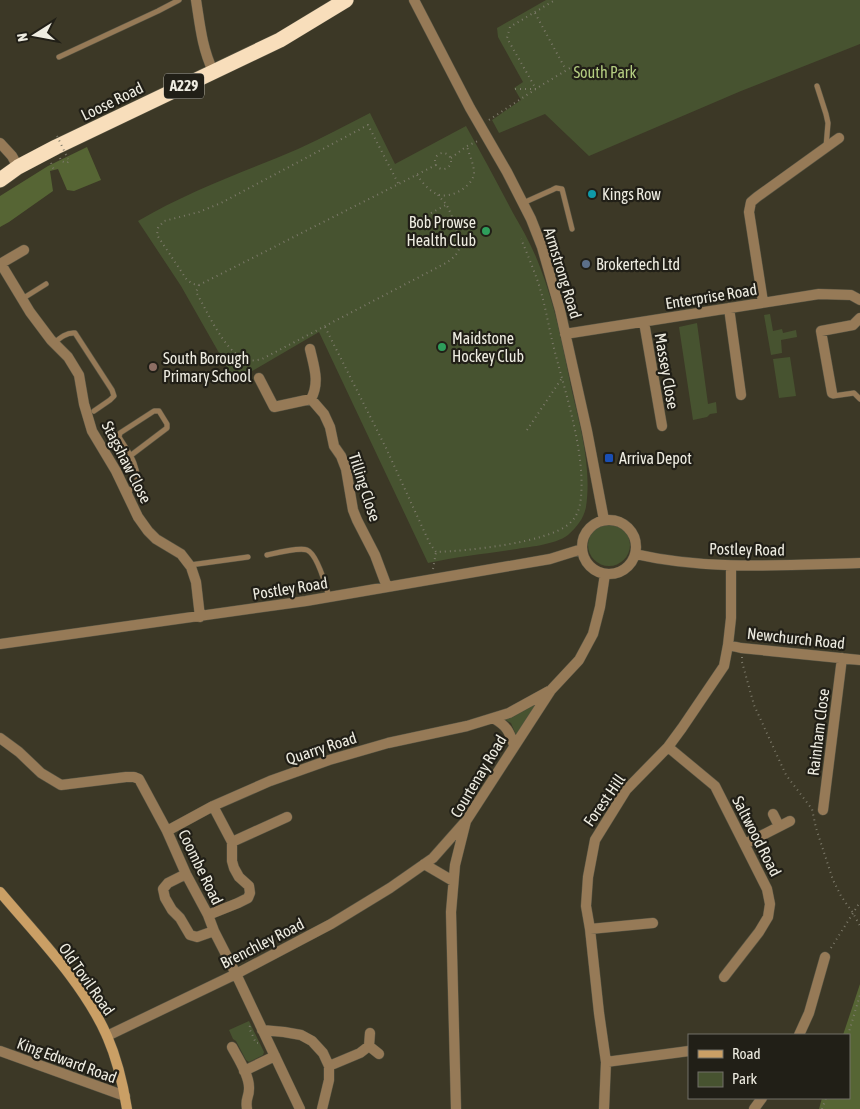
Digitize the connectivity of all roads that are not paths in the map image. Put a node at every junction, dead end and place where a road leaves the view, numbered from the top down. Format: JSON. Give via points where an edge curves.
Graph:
{"nodes":[{"id":1,"x":179,"y":0,"type":"edge"},
{"id":2,"x":196,"y":0,"type":"edge"},
{"id":3,"x":346,"y":0,"type":"edge"},
{"id":4,"x":414,"y":0,"type":"edge"},
{"id":5,"x":59,"y":57,"type":"dead end"},
{"id":6,"x":214,"y":71,"type":"junction"},
{"id":7,"x":817,"y":86,"type":"dead end"},
{"id":8,"x":839,"y":138,"type":"dead end"},
{"id":9,"x":0,"y":143,"type":"edge"},
{"id":10,"x":826,"y":147,"type":"junction"},
{"id":11,"x":18,"y":167,"type":"junction"},
{"id":12,"x":0,"y":180,"type":"edge"},
{"id":13,"x":523,"y":203,"type":"junction"},
{"id":14,"x":572,"y":228,"type":"dead end"},
{"id":15,"x":24,"y":250,"type":"dead end"},
{"id":16,"x":0,"y":264,"type":"edge"},
{"id":17,"x":46,"y":284,"type":"dead end"},
{"id":18,"x":22,"y":299,"type":"junction"},
{"id":19,"x":860,"y":300,"type":"edge"},
{"id":20,"x":763,"y":302,"type":"junction"},
{"id":21,"x":729,"y":308,"type":"junction"},
{"id":22,"x":860,"y":318,"type":"edge"},
{"id":23,"x":644,"y":322,"type":"junction"},
{"id":24,"x":565,"y":334,"type":"junction"},
{"id":25,"x":54,"y":343,"type":"junction"},
{"id":26,"x":310,"y":349,"type":"dead end"},
{"id":27,"x":259,"y":378,"type":"dead end"},
{"id":28,"x":832,"y":393,"type":"joint"},
{"id":29,"x":740,"y":395,"type":"dead end"},
{"id":30,"x":312,"y":399,"type":"junction"},
{"id":31,"x":860,"y":399,"type":"edge"},
{"id":32,"x":94,"y":411,"type":"dead end"},
{"id":33,"x":662,"y":426,"type":"dead end"},
{"id":34,"x":130,"y":456,"type":"junction"},
{"id":35,"x":127,"y":493,"type":"junction"},
{"id":36,"x":604,"y":520,"type":"junction"},
{"id":37,"x":582,"y":549,"type":"junction"},
{"id":38,"x":635,"y":554,"type":"junction"},
{"id":39,"x":267,"y":555,"type":"dead end"},
{"id":40,"x":248,"y":557,"type":"dead end"},
{"id":41,"x":860,"y":564,"type":"edge"},
{"id":42,"x":190,"y":565,"type":"junction"},
{"id":43,"x":731,"y":566,"type":"junction"},
{"id":44,"x":605,"y":574,"type":"junction"},
{"id":45,"x":388,"y":587,"type":"junction"},
{"id":46,"x":330,"y":597,"type":"junction"},
{"id":47,"x":200,"y":617,"type":"junction"},
{"id":48,"x":0,"y":644,"type":"edge"},
{"id":49,"x":728,"y":645,"type":"junction"},
{"id":50,"x":842,"y":658,"type":"junction"},
{"id":51,"x":860,"y":660,"type":"edge"},
{"id":52,"x":551,"y":690,"type":"junction"},
{"id":53,"x":493,"y":718,"type":"junction"},
{"id":54,"x":0,"y":738,"type":"edge"},
{"id":55,"x":514,"y":745,"type":"junction"},
{"id":56,"x":668,"y":747,"type":"junction"},
{"id":57,"x":213,"y":806,"type":"junction"},
{"id":58,"x":823,"y":810,"type":"dead end"},
{"id":59,"x":773,"y":814,"type":"dead end"},
{"id":60,"x":287,"y":817,"type":"dead end"},
{"id":61,"x":466,"y":820,"type":"junction"},
{"id":62,"x":790,"y":821,"type":"dead end"},
{"id":63,"x":779,"y":826,"type":"junction"},
{"id":64,"x":167,"y":830,"type":"junction"},
{"id":65,"x":232,"y":842,"type":"junction"},
{"id":66,"x":745,"y":844,"type":"junction"},
{"id":67,"x":424,"y":864,"type":"junction"},
{"id":68,"x":186,"y":874,"type":"junction"},
{"id":69,"x":453,"y":881,"type":"junction"},
{"id":70,"x":0,"y":892,"type":"edge"},
{"id":71,"x":208,"y":915,"type":"junction"},
{"id":72,"x":653,"y":923,"type":"dead end"},
{"id":73,"x":590,"y":929,"type":"junction"},
{"id":74,"x":214,"y":931,"type":"junction"},
{"id":75,"x":825,"y":957,"type":"road end"},
{"id":76,"x":236,"y":974,"type":"junction"},
{"id":77,"x":724,"y":977,"type":"dead end"},
{"id":78,"x":262,"y":1030,"type":"junction"},
{"id":79,"x":370,"y":1033,"type":"dead end"},
{"id":80,"x":799,"y":1034,"type":"edge"},
{"id":81,"x":107,"y":1036,"type":"junction"},
{"id":82,"x":369,"y":1046,"type":"junction"},
{"id":83,"x":232,"y":1047,"type":"dead end"},
{"id":84,"x":688,"y":1051,"type":"edge"},
{"id":85,"x":0,"y":1052,"type":"edge"},
{"id":86,"x":379,"y":1054,"type":"dead end"},
{"id":87,"x":275,"y":1056,"type":"junction"},
{"id":88,"x":606,"y":1062,"type":"junction"},
{"id":89,"x":329,"y":1066,"type":"junction"},
{"id":90,"x":244,"y":1071,"type":"junction"},
{"id":91,"x":125,"y":1096,"type":"junction"},
{"id":92,"x":127,"y":1109,"type":"edge"},
{"id":93,"x":247,"y":1109,"type":"edge"},
{"id":94,"x":300,"y":1109,"type":"edge"},
{"id":95,"x":322,"y":1109,"type":"edge"},
{"id":96,"x":456,"y":1109,"type":"edge"},
{"id":97,"x":604,"y":1109,"type":"edge"}],
"edges":[{"from":1,"to":5,"type":"lane"},
{"from":2,"to":6,"type":"street","via":[[203,44]]},
{"from":3,"to":6,"type":"highway","name":"Loose Road","number":"A229","via":[[280,40]]},
{"from":4,"to":13,"type":"street","name":"Armstrong Road"},
{"from":6,"to":11,"type":"highway","name":"Loose Road","number":"A229"},
{"from":7,"to":10,"type":"lane","via":[[828,123]]},
{"from":8,"to":10,"type":"street"},
{"from":9,"to":11,"type":"street"},
{"from":10,"to":20,"type":"street","via":[[751,202],[750,226]]},
{"from":11,"to":12,"type":"highway","name":"Loose Road","number":"A229"},
{"from":13,"to":14,"type":"lane","via":[[562,189]]},
{"from":13,"to":24,"type":"street","name":"Armstrong Road","via":[[542,247]]},
{"from":15,"to":16,"type":"street","name":"Stagshaw Close"},
{"from":16,"to":18,"type":"street","name":"Stagshaw Close"},
{"from":17,"to":18,"type":"lane"},
{"from":18,"to":25,"type":"street","name":"Stagshaw Close"},
{"from":19,"to":20,"type":"street","name":"Enterprise Road","via":[[851,295],[819,294]]},
{"from":20,"to":21,"type":"street","name":"Enterprise Road"},
{"from":21,"to":23,"type":"street","name":"Enterprise Road"},
{"from":21,"to":29,"type":"street"},
{"from":22,"to":28,"type":"street","via":[[853,324],[821,331]]},
{"from":23,"to":24,"type":"street","name":"Enterprise Road"},
{"from":23,"to":33,"type":"street","name":"Massey Close"},
{"from":24,"to":36,"type":"street","name":"Armstrong Road"},
{"from":25,"to":32,"type":"lane","via":[[70,332],[75,333],[112,390],[114,396]]},
{"from":25,"to":35,"type":"street","name":"Stagshaw Close","via":[[79,375],[92,431]]},
{"from":26,"to":30,"type":"street","via":[[316,383]]},
{"from":27,"to":30,"type":"street","via":[[274,407]]},
{"from":28,"to":31,"type":"lane","via":[[833,396],[854,393]]},
{"from":30,"to":45,"type":"street","name":"Tilling Close","via":[[330,427],[334,446],[346,469],[353,510]]},
{"from":34,"to":34,"type":"lane","via":[[119,437],[120,433],[159,411],[167,428]]},
{"from":34,"to":35,"type":"lane","via":[[136,464],[138,476],[137,483]]},
{"from":35,"to":42,"type":"street","name":"Stagshaw Close","via":[[148,531],[181,554]]},
{"from":36,"to":37,"type":"street","via":[[589,527]]},
{"from":36,"to":38,"type":"street","via":[[620,522],[629,529],[635,539]]},
{"from":37,"to":44,"type":"street","via":[[585,561],[592,569]]},
{"from":37,"to":45,"type":"street","name":"Postley Road","via":[[550,559]]},
{"from":38,"to":43,"type":"street","name":"Postley Road"},
{"from":38,"to":44,"type":"street","via":[[628,566],[616,573]]},
{"from":39,"to":46,"type":"lane","via":[[303,549],[309,551]]},
{"from":40,"to":42,"type":"lane"},
{"from":41,"to":43,"type":"street","name":"Postley Road"},
{"from":42,"to":47,"type":"street","via":[[196,582]]},
{"from":43,"to":49,"type":"street","name":"Forest Hill"},
{"from":44,"to":52,"type":"street","name":"Courtenay Road","via":[[593,634],[579,660]]},
{"from":45,"to":46,"type":"street","name":"Postley Road"},
{"from":46,"to":47,"type":"street","name":"Postley Road"},
{"from":47,"to":48,"type":"street","name":"Postley Road"},
{"from":49,"to":50,"type":"street","name":"Newchurch Road"},
{"from":49,"to":56,"type":"street","name":"Forest Hill","via":[[724,666]]},
{"from":50,"to":51,"type":"street","name":"Newchurch Road"},
{"from":50,"to":58,"type":"street","name":"Rainham Close"},
{"from":52,"to":53,"type":"street","name":"Quarry Road"},
{"from":52,"to":55,"type":"street","name":"Courtenay Road"},
{"from":53,"to":55,"type":"street","via":[[509,731]]},
{"from":53,"to":57,"type":"street","name":"Quarry Road","via":[[329,760]]},
{"from":54,"to":64,"type":"street","name":"Coombe Road","via":[[41,774],[61,785],[134,777],[139,780]]},
{"from":55,"to":61,"type":"street","name":"Courtenay Road"},
{"from":56,"to":66,"type":"street","name":"Saltwood Road","via":[[715,786]]},
{"from":56,"to":73,"type":"street","name":"Forest Hill","via":[[626,790],[595,840],[586,906]]},
{"from":57,"to":64,"type":"street","name":"Quarry Road"},
{"from":57,"to":65,"type":"street"},
{"from":59,"to":63,"type":"street"},
{"from":60,"to":65,"type":"street"},
{"from":61,"to":67,"type":"street","name":"Brenchley Road"},
{"from":61,"to":69,"type":"street","name":"Courtenay Road"},
{"from":62,"to":63,"type":"street"},
{"from":63,"to":66,"type":"street"},
{"from":64,"to":68,"type":"street","name":"Coombe Road"},
{"from":65,"to":71,"type":"street","via":[[234,868],[249,886],[250,893],[248,898]]},
{"from":66,"to":77,"type":"street","name":"Saltwood Road","via":[[767,889],[768,917]]},
{"from":67,"to":69,"type":"street"},
{"from":67,"to":76,"type":"street","name":"Brenchley Road","via":[[331,924]]},
{"from":68,"to":71,"type":"street","name":"Coombe Road"},
{"from":68,"to":74,"type":"street","via":[[168,883],[163,889],[165,898],[190,935],[197,937]]},
{"from":69,"to":96,"type":"street","name":"Courtenay Road"},
{"from":70,"to":81,"type":"street","name":"Old Tovil Road","via":[[75,983]]},
{"from":71,"to":74,"type":"street","name":"Coombe Road"},
{"from":72,"to":73,"type":"street"},
{"from":73,"to":88,"type":"street","name":"Forest Hill"},
{"from":74,"to":76,"type":"street","name":"Coombe Road"},
{"from":75,"to":80,"type":"street"},
{"from":76,"to":78,"type":"street","name":"Coombe Road"},
{"from":76,"to":81,"type":"street","name":"Brenchley Road"},
{"from":78,"to":87,"type":"street","name":"Coombe Road"},
{"from":78,"to":89,"type":"street","via":[[301,1035],[323,1053]]},
{"from":79,"to":82,"type":"street"},
{"from":81,"to":91,"type":"street","name":"Old Tovil Road"},
{"from":82,"to":86,"type":"street"},
{"from":82,"to":89,"type":"street","via":[[360,1054]]},
{"from":83,"to":90,"type":"street"},
{"from":84,"to":88,"type":"street"},
{"from":85,"to":91,"type":"street","name":"King Edward Road"},
{"from":87,"to":90,"type":"street"},
{"from":87,"to":94,"type":"street","name":"Coombe Road"},
{"from":88,"to":97,"type":"street","name":"Forest Hill"},
{"from":89,"to":95,"type":"street"},
{"from":90,"to":93,"type":"street","via":[[250,1090]]},
{"from":91,"to":92,"type":"street","name":"Old Tovil Road"}]}
